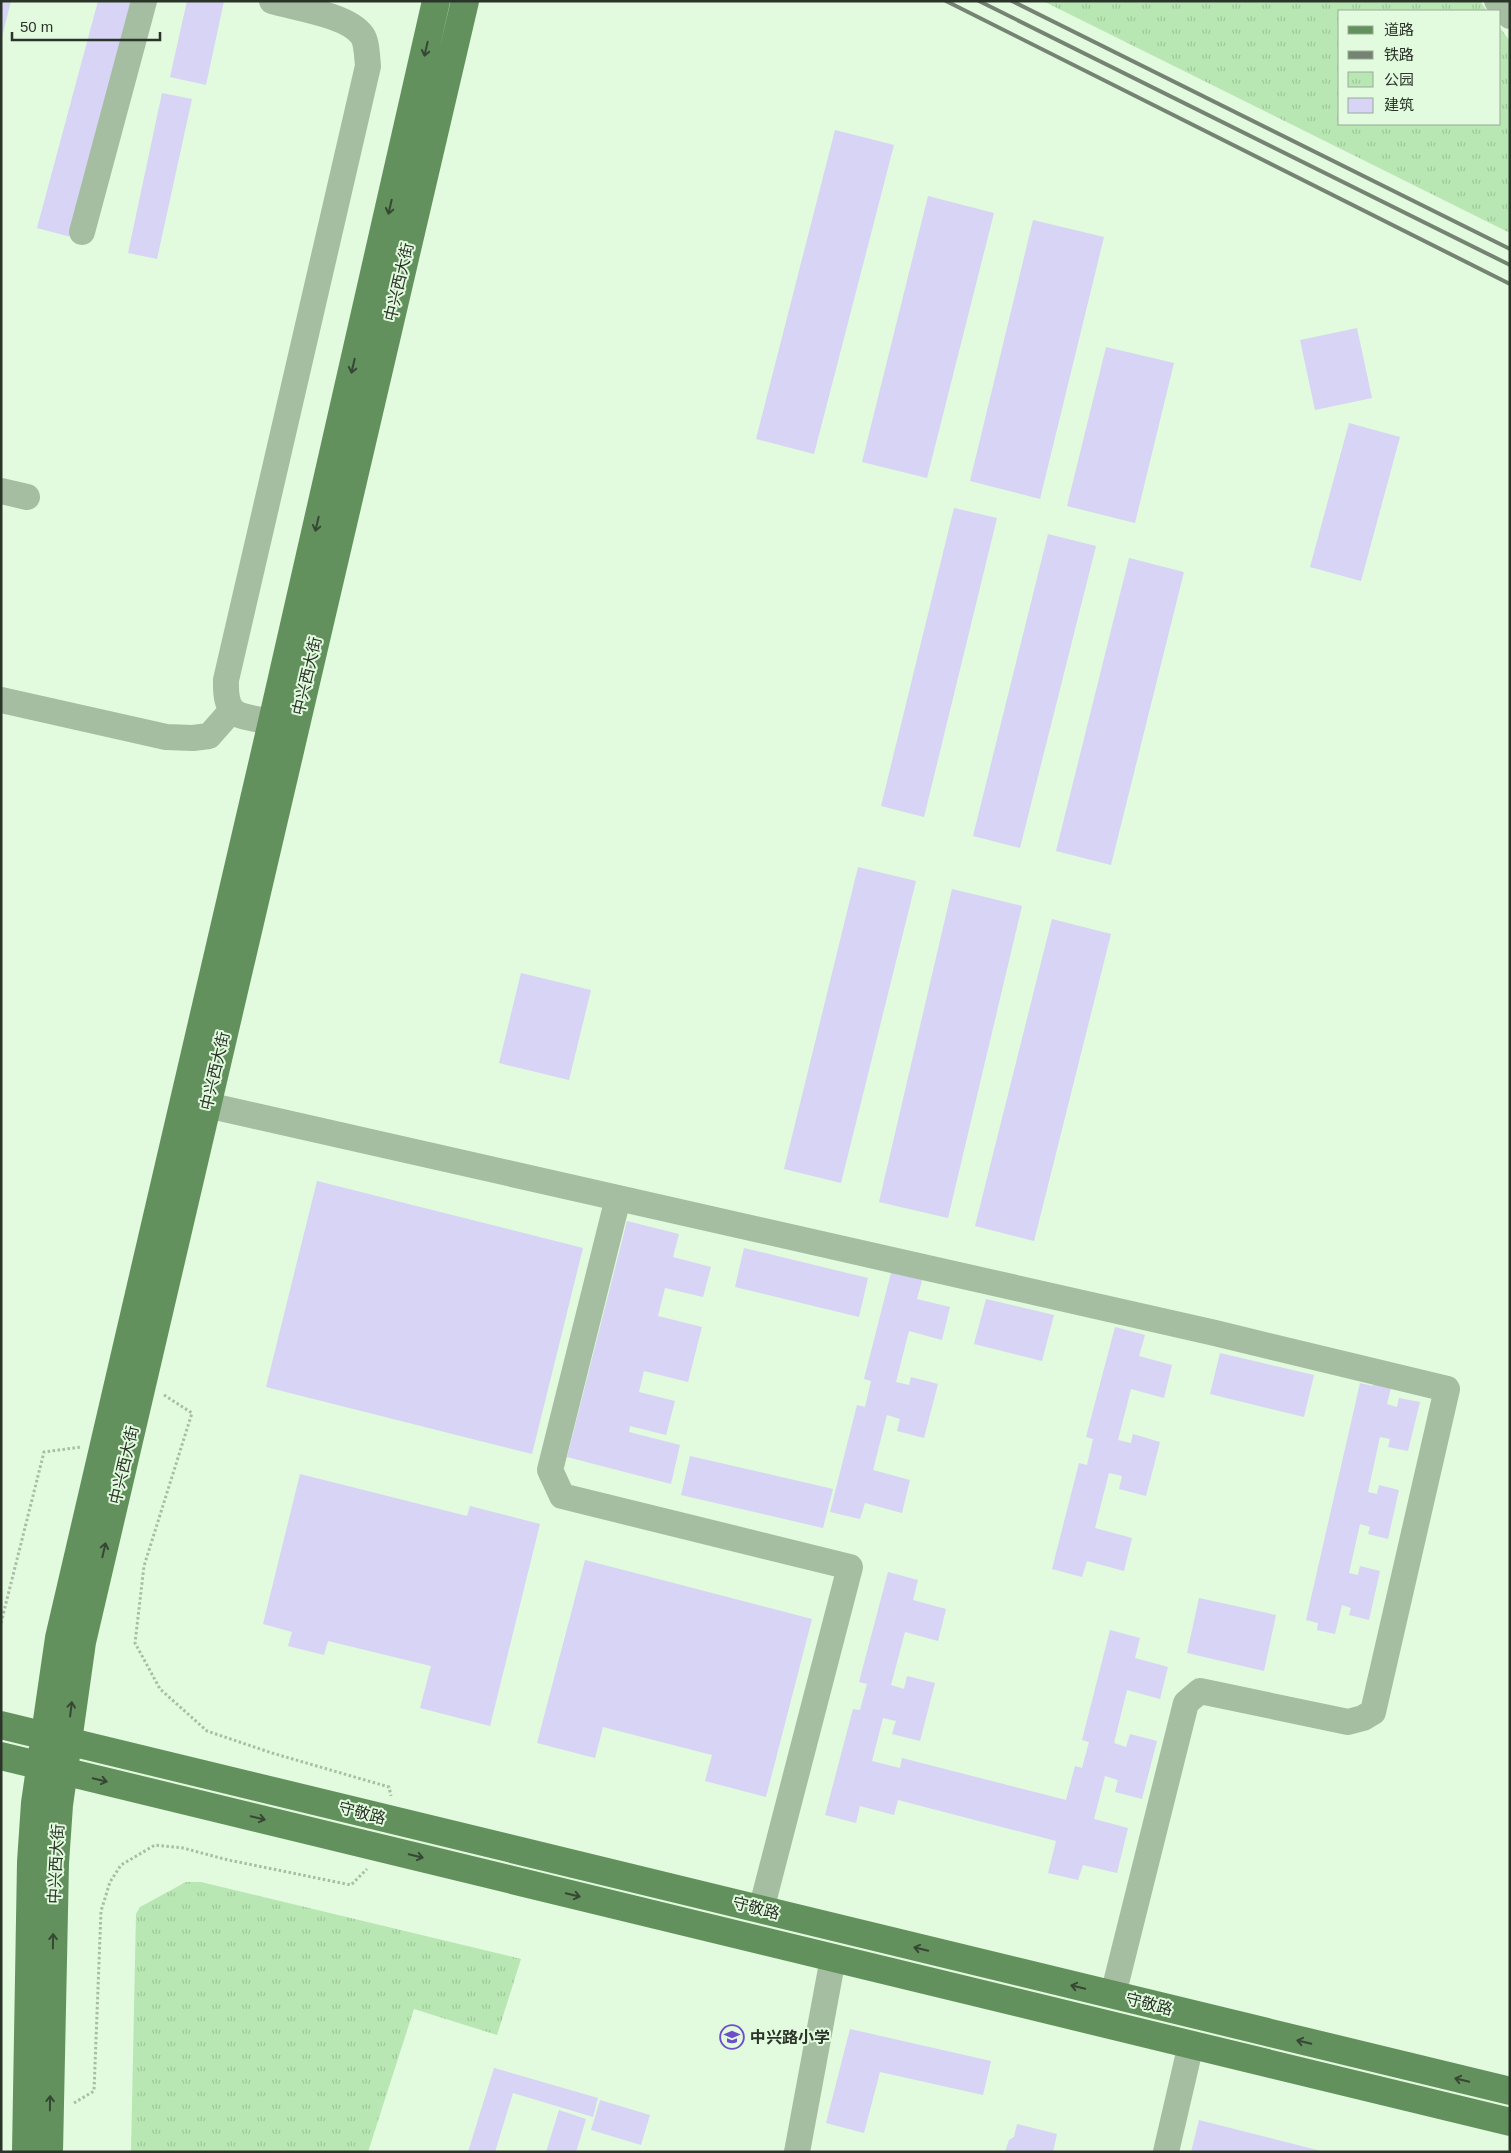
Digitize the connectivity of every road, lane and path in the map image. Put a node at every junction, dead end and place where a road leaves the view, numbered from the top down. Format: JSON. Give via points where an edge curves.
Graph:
{"nodes":[{"id":1,"x":144,"y":1,"type":"edge"},
{"id":2,"x":272,"y":1,"type":"edge"},
{"id":3,"x":436,"y":1,"type":"edge"},
{"id":4,"x":465,"y":1,"type":"edge"},
{"id":5,"x":1498,"y":1,"type":"edge"},
{"id":6,"x":1510,"y":16,"type":"edge"},
{"id":7,"x":82,"y":232,"type":"dead end"},
{"id":8,"x":1,"y":491,"type":"edge"},
{"id":9,"x":27,"y":497,"type":"dead end"},
{"id":10,"x":1,"y":700,"type":"edge"},
{"id":11,"x":232,"y":710,"type":"junction"},
{"id":12,"x":272,"y":722,"type":"junction"},
{"id":13,"x":207,"y":1105,"type":"junction"},
{"id":14,"x":618,"y":1198,"type":"junction"},
{"id":15,"x":143,"y":1381,"type":"junction"},
{"id":16,"x":104,"y":1444,"type":"junction"},
{"id":17,"x":1,"y":1623,"type":"edge"},
{"id":18,"x":1,"y":1726,"type":"edge"},
{"id":19,"x":56,"y":1739,"type":"junction"},
{"id":20,"x":1,"y":1756,"type":"edge"},
{"id":21,"x":52,"y":1768,"type":"junction"},
{"id":22,"x":395,"y":1821,"type":"junction"},
{"id":23,"x":388,"y":1850,"type":"junction"},
{"id":24,"x":761,"y":1910,"type":"junction"},
{"id":25,"x":833,"y":1958,"type":"junction"},
{"id":26,"x":1113,"y":1995,"type":"junction"},
{"id":27,"x":1191,"y":2044,"type":"junction"},
{"id":28,"x":1510,"y":2091,"type":"edge"},
{"id":29,"x":50,"y":2118,"type":"junction"},
{"id":30,"x":1510,"y":2122,"type":"edge"},
{"id":31,"x":26,"y":2152,"type":"edge"},
{"id":32,"x":49,"y":2152,"type":"edge"},
{"id":33,"x":797,"y":2152,"type":"edge"},
{"id":34,"x":1166,"y":2152,"type":"edge"}],
"edges":[{"from":1,"to":7,"type":"street"},
{"from":2,"to":11,"type":"street","via":[[340,20],[356,28],[364,37],[368,66],[226,680],[227,704]]},
{"from":3,"to":12,"type":"main road","name":"中兴西大街","one_way":true},
{"from":4,"to":13,"type":"main road","name":"中兴西大街"},
{"from":5,"to":6,"type":"street"},
{"from":8,"to":9,"type":"street"},
{"from":10,"to":11,"type":"street","via":[[166,736],[193,738],[209,736]]},
{"from":11,"to":12,"type":"street"},
{"from":12,"to":16,"type":"main road","name":"中兴西大街"},
{"from":13,"to":14,"type":"street"},
{"from":13,"to":15,"type":"main road","name":"中兴西大街"},
{"from":14,"to":24,"type":"street","via":[[550,1470],[562,1496],[850,1566]]},
{"from":14,"to":26,"type":"street","via":[[1205,1331],[1447,1390],[1372,1712],[1348,1722],[1200,1691],[1191,1696],[1186,1703]]},
{"from":19,"to":15,"type":"main road","name":"中兴西大街","one_way":true},
{"from":15,"to":22,"type":"path","via":[[192,1413],[144,1566],[135,1643],[160,1689],[206,1731],[389,1787]]},
{"from":16,"to":17,"type":"path","via":[[44,1452]]},
{"from":16,"to":19,"type":"main road","name":"中兴西大街","via":[[59,1638]]},
{"from":18,"to":19,"type":"main road","name":"守敬路"},
{"from":19,"to":21,"type":"main road","name":"中兴西大街"},
{"from":19,"to":22,"type":"main road","name":"守敬路"},
{"from":20,"to":21,"type":"main road","name":"守敬路"},
{"from":21,"to":23,"type":"main road","name":"守敬路","one_way":true},
{"from":29,"to":21,"type":"main road","name":"中兴西大街","one_way":true,"via":[[55,1863]]},
{"from":21,"to":31,"type":"main road","name":"中兴西大街","via":[[31,1862]]},
{"from":22,"to":24,"type":"main road","name":"守敬路"},
{"from":23,"to":25,"type":"main road","name":"守敬路","one_way":true},
{"from":23,"to":29,"type":"path","via":[[351,1884],[183,1848],[155,1846],[120,1864],[110,1882],[101,1911],[94,2091]]},
{"from":26,"to":24,"type":"main road","name":"守敬路","one_way":true},
{"from":25,"to":27,"type":"main road","name":"守敬路"},
{"from":25,"to":33,"type":"street"},
{"from":28,"to":26,"type":"main road","name":"守敬路","one_way":true},
{"from":27,"to":30,"type":"main road","name":"守敬路"},
{"from":27,"to":34,"type":"street"},
{"from":29,"to":32,"type":"main road","name":"中兴西大街"}]}
